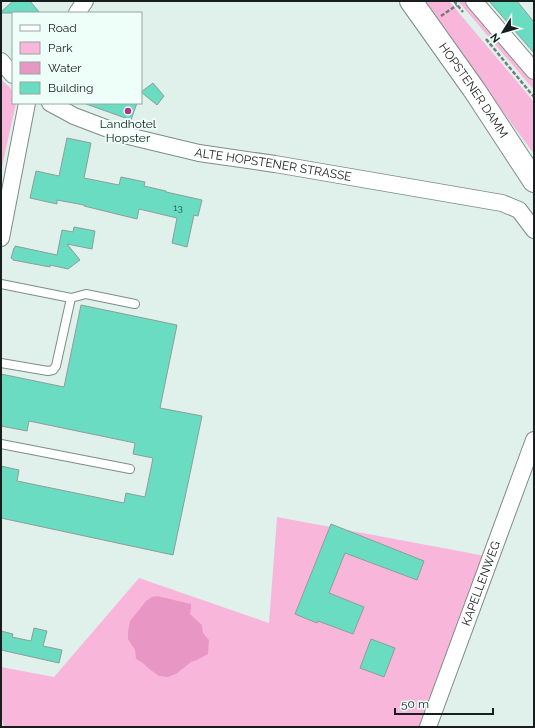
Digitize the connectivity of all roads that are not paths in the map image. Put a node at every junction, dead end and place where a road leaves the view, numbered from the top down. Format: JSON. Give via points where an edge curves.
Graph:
{"nodes":[{"id":1,"x":85,"y":1,"type":"edge"},
{"id":2,"x":411,"y":1,"type":"edge"},
{"id":3,"x":474,"y":1,"type":"edge"},
{"id":4,"x":78,"y":12,"type":"edge"},
{"id":5,"x":1,"y":62,"type":"edge"},
{"id":6,"x":534,"y":71,"type":"edge"},
{"id":7,"x":12,"y":74,"type":"edge"},
{"id":8,"x":27,"y":104,"type":"edge"},
{"id":9,"x":52,"y":104,"type":"edge"},
{"id":10,"x":534,"y":181,"type":"edge"},
{"id":11,"x":534,"y":230,"type":"edge"},
{"id":12,"x":1,"y":238,"type":"edge"},
{"id":13,"x":1,"y":284,"type":"edge"},
{"id":14,"x":71,"y":298,"type":"junction"},
{"id":15,"x":135,"y":304,"type":"dead end"},
{"id":16,"x":1,"y":363,"type":"edge"},
{"id":17,"x":534,"y":440,"type":"edge"},
{"id":18,"x":1,"y":444,"type":"edge"},
{"id":19,"x":130,"y":470,"type":"dead end"},
{"id":20,"x":428,"y":727,"type":"edge"}],
"edges":[{"from":1,"to":4,"type":"street"},
{"from":2,"to":10,"type":"main road","name":"HOPSTENER DAMM","via":[[475,91]]},
{"from":3,"to":6,"type":"street"},
{"from":5,"to":7,"type":"street"},
{"from":8,"to":12,"type":"street"},
{"from":9,"to":11,"type":"street","name":"ALTE HOPSTENER STRASSE","via":[[74,116],[124,135],[199,153],[502,203],[519,210]]},
{"from":13,"to":14,"type":"lane"},
{"from":14,"to":15,"type":"lane","via":[[86,294]]},
{"from":14,"to":16,"type":"lane","via":[[53,370]]},
{"from":17,"to":20,"type":"street","name":"KAPELLENWEG"},
{"from":18,"to":19,"type":"lane"}]}
